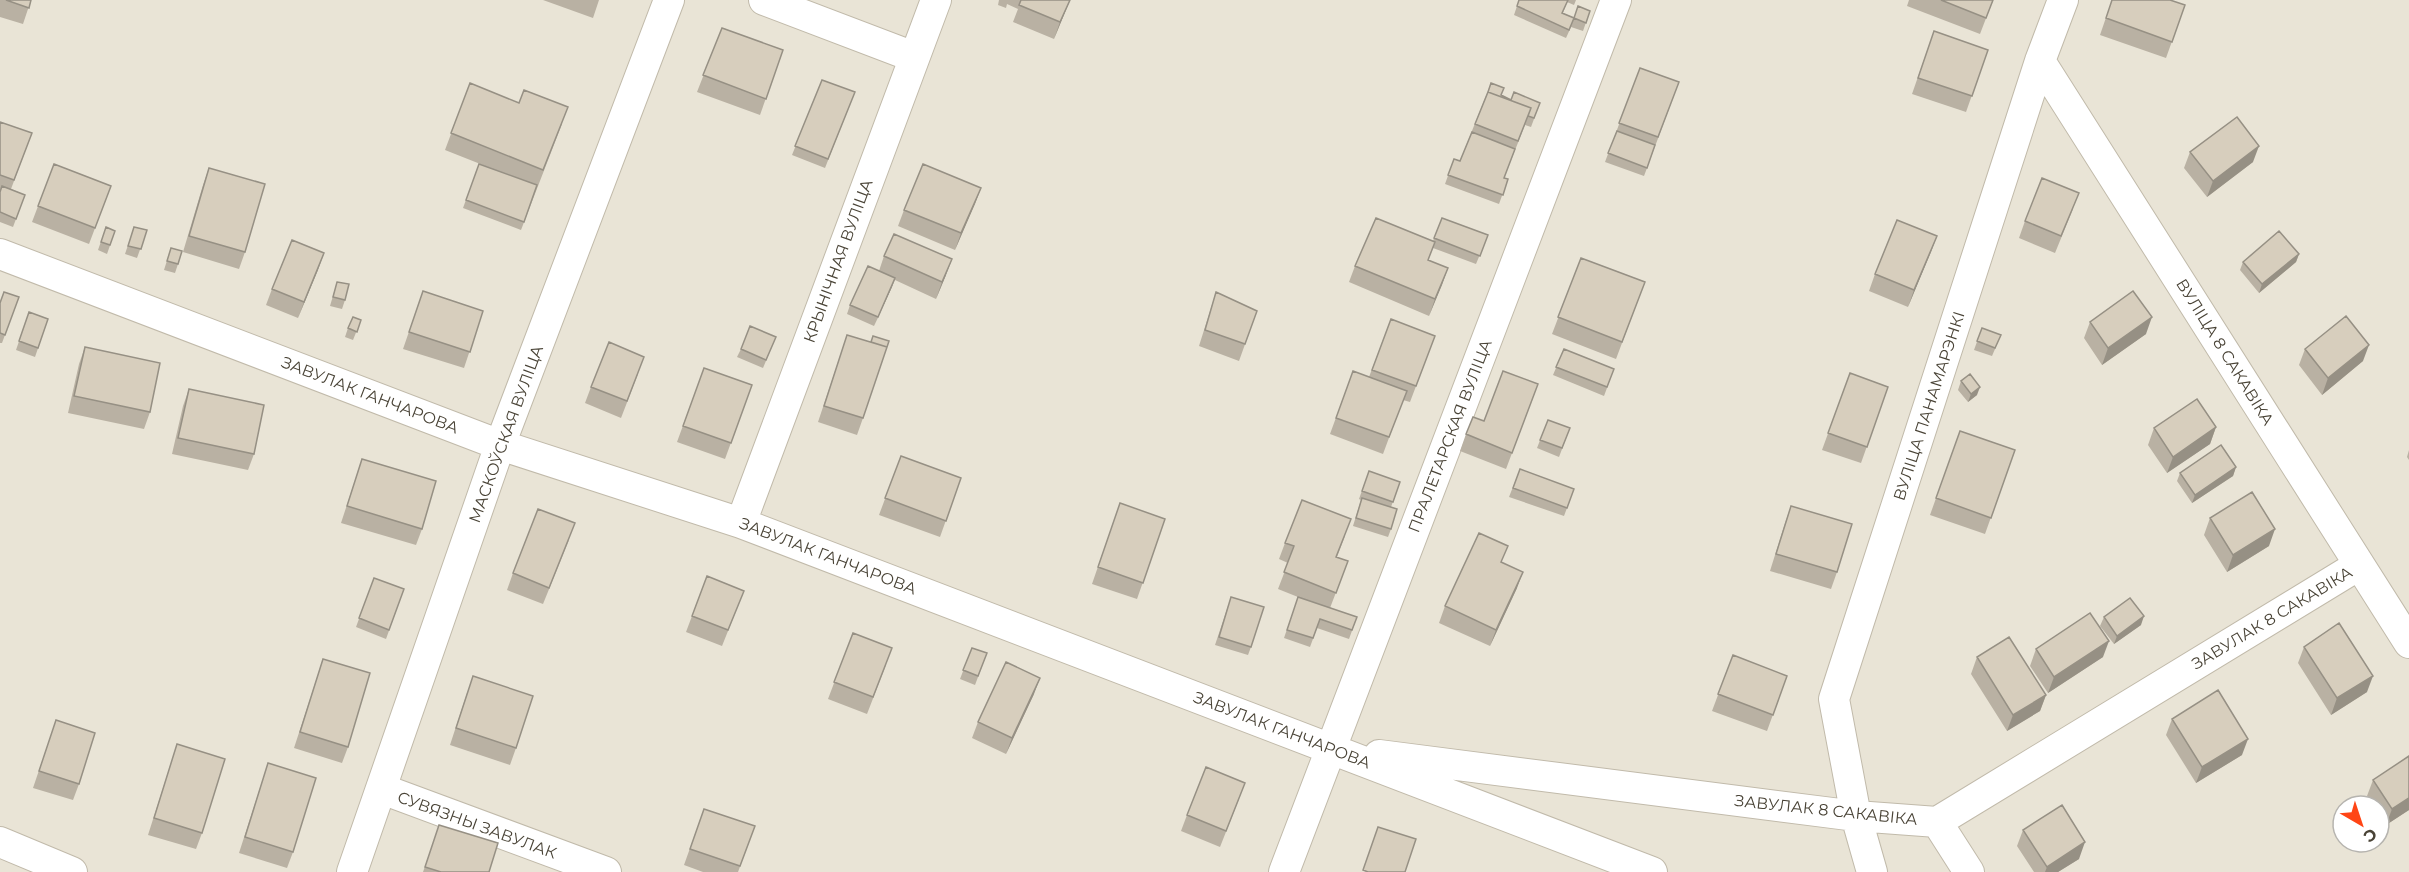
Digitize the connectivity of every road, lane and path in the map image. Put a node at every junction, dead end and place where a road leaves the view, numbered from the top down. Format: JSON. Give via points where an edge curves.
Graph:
{"nodes":[{"id":1,"x":669,"y":0,"type":"edge"},
{"id":2,"x":764,"y":0,"type":"edge"},
{"id":3,"x":936,"y":0,"type":"edge"},
{"id":4,"x":1616,"y":0,"type":"edge"},
{"id":5,"x":2063,"y":0,"type":"edge"},
{"id":6,"x":914,"y":57,"type":"junction"},
{"id":7,"x":2040,"y":61,"type":"junction"},
{"id":8,"x":0,"y":254,"type":"edge"},
{"id":9,"x":500,"y":445,"type":"junction"},
{"id":10,"x":741,"y":523,"type":"junction"},
{"id":11,"x":2359,"y":565,"type":"junction"},
{"id":12,"x":2409,"y":643,"type":"edge"},
{"id":13,"x":1332,"y":748,"type":"junction"},
{"id":14,"x":382,"y":789,"type":"junction"},
{"id":15,"x":1856,"y":816,"type":"junction"},
{"id":16,"x":1937,"y":822,"type":"junction"},
{"id":17,"x":0,"y":842,"type":"edge"},
{"id":18,"x":72,"y":872,"type":"edge"},
{"id":19,"x":352,"y":872,"type":"edge"},
{"id":20,"x":606,"y":872,"type":"edge"},
{"id":21,"x":1284,"y":872,"type":"edge"},
{"id":22,"x":1652,"y":872,"type":"edge"},
{"id":23,"x":1872,"y":872,"type":"edge"},
{"id":24,"x":1969,"y":872,"type":"edge"}],
"edges":[{"from":1,"to":9,"type":"street","name":"МАСКОЎСКАЯ ВУЛІЦА"},
{"from":2,"to":6,"type":"street"},
{"from":3,"to":6,"type":"street","name":"КРЫНІЧНАЯ ВУЛІЦА"},
{"from":4,"to":13,"type":"street","name":"ПРАЛЕТАРСКАЯ ВУЛІЦА"},
{"from":5,"to":7,"type":"street","name":"ВУЛІЦА ПАНАМАРЭНКІ"},
{"from":6,"to":10,"type":"street","name":"КРЫНІЧНАЯ ВУЛІЦА"},
{"from":7,"to":11,"type":"street","name":"ВУЛІЦА 8 САКАВІКА"},
{"from":7,"to":15,"type":"street","name":"ВУЛІЦА ПАНАМАРЭНКІ","via":[[1834,699]]},
{"from":8,"to":9,"type":"street","name":"ЗАВУЛАК ГАНЧАРОВА"},
{"from":9,"to":10,"type":"street","name":"ЗАВУЛАК ГАНЧАРОВА"},
{"from":9,"to":14,"type":"street","name":"МАСКОЎСКАЯ ВУЛІЦА"},
{"from":10,"to":13,"type":"street","name":"ЗАВУЛАК ГАНЧАРОВА"},
{"from":11,"to":12,"type":"street","name":"ВУЛІЦА 8 САКАВІКА"},
{"from":11,"to":16,"type":"street","name":"ЗАВУЛАК 8 САКАВІКА"},
{"from":13,"to":15,"type":"street","name":"ЗАВУЛАК 8 САКАВІКА"},
{"from":13,"to":21,"type":"street","name":"ПРАЛЕТАРСКАЯ ВУЛІЦА"},
{"from":13,"to":22,"type":"street","name":"ЗАВУЛАК ГАНЧАРОВА"},
{"from":14,"to":19,"type":"street","name":"МАСКОЎСКАЯ ВУЛІЦА"},
{"from":14,"to":20,"type":"street","name":"СУВЯЗНЫ ЗАВУЛАК"},
{"from":15,"to":16,"type":"street","name":"ЗАВУЛАК 8 САКАВІКА"},
{"from":15,"to":23,"type":"street","name":"ВУЛІЦА ПАНАМАРЭНКІ"},
{"from":16,"to":24,"type":"street"},
{"from":17,"to":18,"type":"street"}]}
